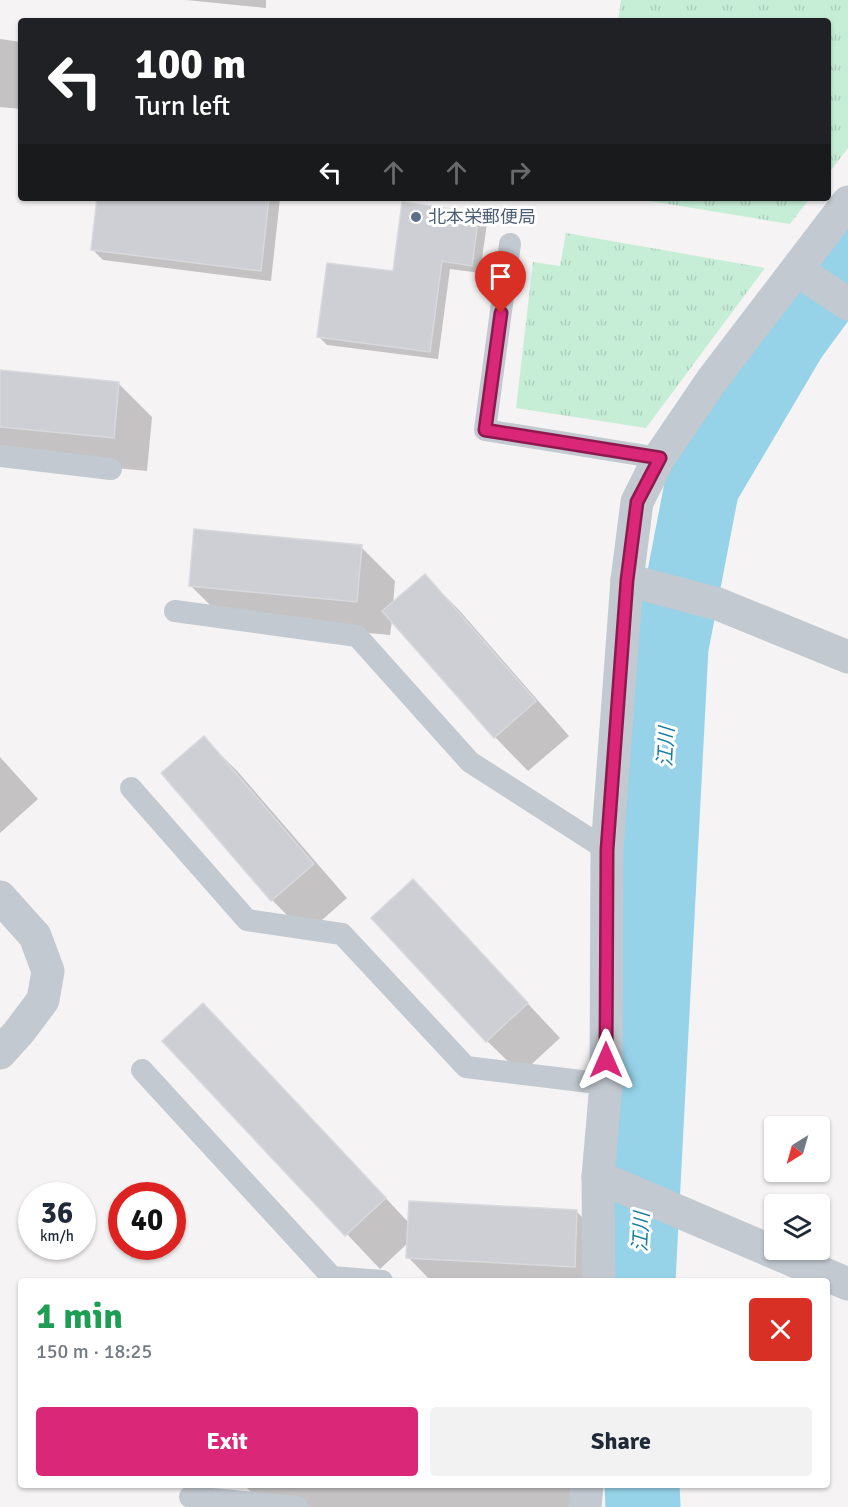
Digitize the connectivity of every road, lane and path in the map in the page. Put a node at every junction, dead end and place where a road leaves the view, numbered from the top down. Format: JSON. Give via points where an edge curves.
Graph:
{"nodes":[{"id":1,"x":848,"y":202,"type":"edge"},
{"id":2,"x":510,"y":244,"type":"dead end"},
{"id":3,"x":797,"y":270,"type":"junction"},
{"id":4,"x":848,"y":304,"type":"edge"},
{"id":5,"x":0,"y":456,"type":"edge"},
{"id":6,"x":660,"y":458,"type":"junction"},
{"id":7,"x":111,"y":469,"type":"dead end"},
{"id":8,"x":627,"y":580,"type":"junction"},
{"id":9,"x":175,"y":611,"type":"dead end"},
{"id":10,"x":848,"y":657,"type":"edge"},
{"id":11,"x":131,"y":788,"type":"dead end"},
{"id":12,"x":607,"y":850,"type":"junction"},
{"id":13,"x":0,"y":897,"type":"edge"},
{"id":14,"x":0,"y":1053,"type":"edge"},
{"id":15,"x":142,"y":1070,"type":"dead end"},
{"id":16,"x":606,"y":1084,"type":"junction"},
{"id":17,"x":598,"y":1178,"type":"junction"},
{"id":18,"x":344,"y":1278,"type":"edge"},
{"id":19,"x":599,"y":1278,"type":"edge"},
{"id":20,"x":848,"y":1284,"type":"edge"},
{"id":21,"x":587,"y":1488,"type":"edge"},
{"id":22,"x":190,"y":1497,"type":"dead end"},
{"id":23,"x":297,"y":1507,"type":"edge"},
{"id":24,"x":585,"y":1507,"type":"edge"}],
"edges":[{"from":1,"to":3,"type":"street"},
{"from":2,"to":6,"type":"lane","via":[[485,430]]},
{"from":3,"to":4,"type":"street"},
{"from":3,"to":6,"type":"street","via":[[712,380]]},
{"from":5,"to":7,"type":"lane"},
{"from":6,"to":8,"type":"street","via":[[637,502]]},
{"from":8,"to":10,"type":"street","via":[[718,604]]},
{"from":8,"to":12,"type":"street"},
{"from":9,"to":12,"type":"lane","via":[[357,636],[470,762]]},
{"from":11,"to":16,"type":"lane","via":[[247,920],[342,934],[466,1067]]},
{"from":12,"to":16,"type":"street"},
{"from":13,"to":14,"type":"street","via":[[35,936],[48,971],[43,1000]]},
{"from":15,"to":18,"type":"lane","via":[[332,1277]]},
{"from":16,"to":17,"type":"street"},
{"from":17,"to":19,"type":"street"},
{"from":17,"to":20,"type":"street"},
{"from":21,"to":24,"type":"street"},
{"from":22,"to":23,"type":"lane"}]}
